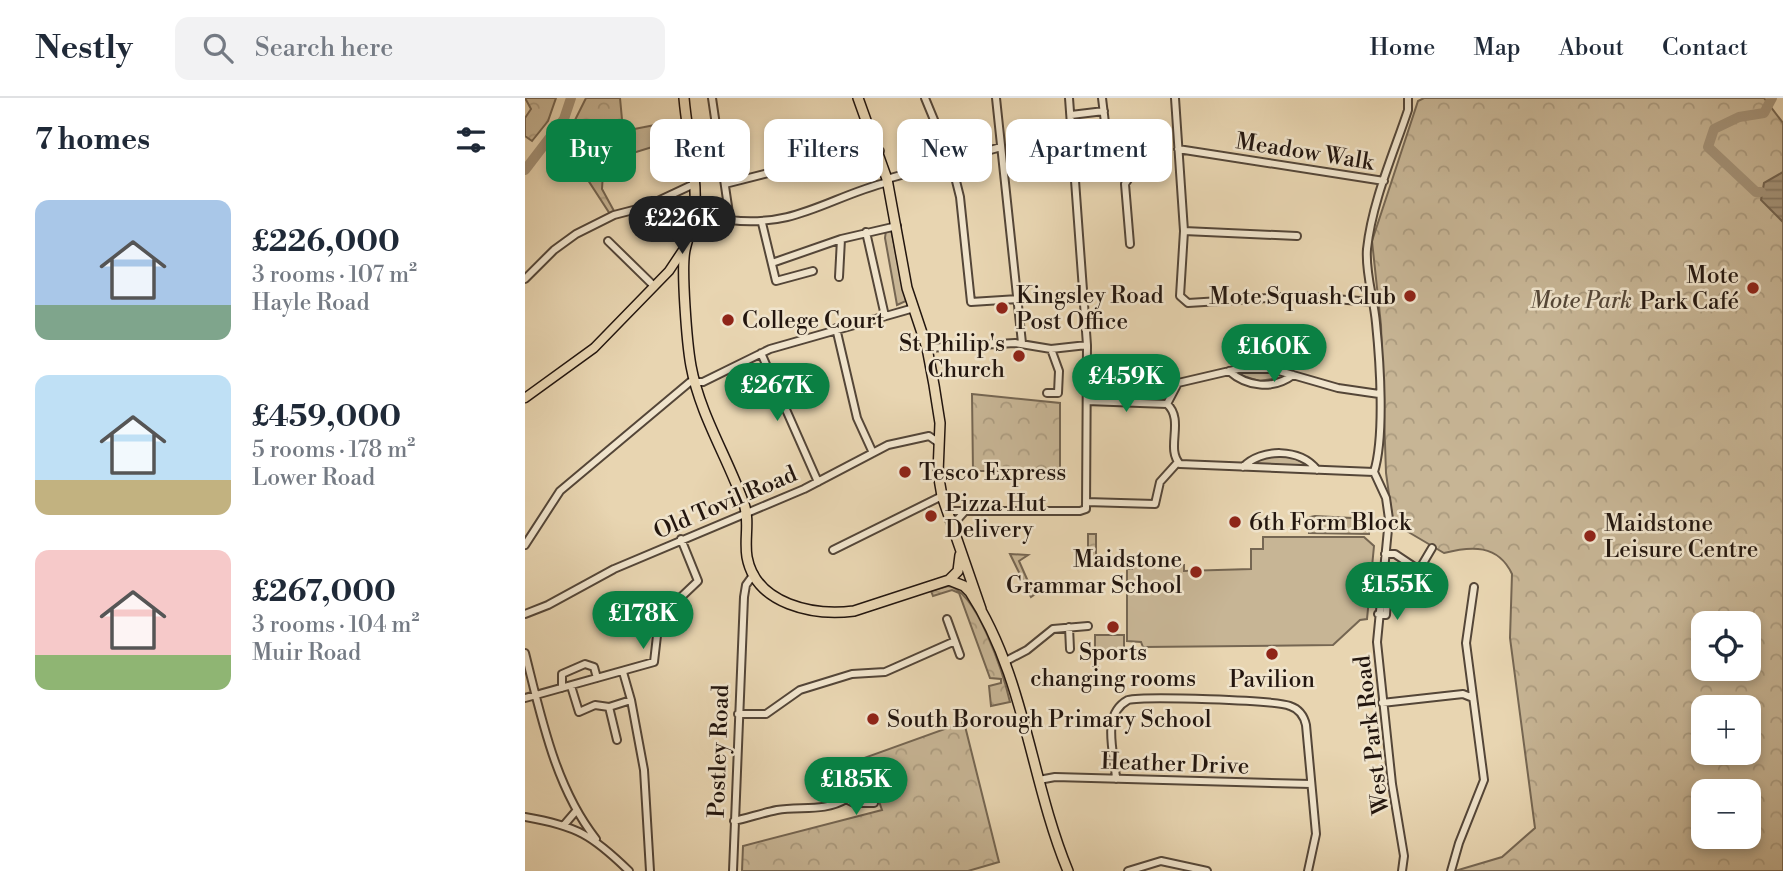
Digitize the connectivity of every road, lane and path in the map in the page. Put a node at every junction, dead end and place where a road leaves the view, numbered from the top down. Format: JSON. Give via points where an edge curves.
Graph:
{"nodes":[{"id":1,"x":684,"y":98,"type":"edge"},
{"id":2,"x":712,"y":98,"type":"edge"},
{"id":3,"x":858,"y":98,"type":"edge"},
{"id":4,"x":925,"y":98,"type":"edge"},
{"id":5,"x":996,"y":98,"type":"edge"},
{"id":6,"x":1069,"y":98,"type":"edge"},
{"id":7,"x":1102,"y":98,"type":"edge"},
{"id":8,"x":1175,"y":98,"type":"edge"},
{"id":9,"x":1408,"y":98,"type":"edge"},
{"id":10,"x":1104,"y":111,"type":"junction"},
{"id":11,"x":1071,"y":115,"type":"junction"},
{"id":12,"x":867,"y":119,"type":"edge"},
{"id":13,"x":934,"y":119,"type":"edge"},
{"id":14,"x":1071,"y":119,"type":"edge"},
{"id":15,"x":1105,"y":119,"type":"edge"},
{"id":16,"x":1001,"y":147,"type":"junction"},
{"id":17,"x":1178,"y":149,"type":"junction"},
{"id":18,"x":992,"y":150,"type":"edge"},
{"id":19,"x":883,"y":162,"type":"edge"},
{"id":20,"x":764,"y":174,"type":"edge"},
{"id":21,"x":897,"y":177,"type":"edge"},
{"id":22,"x":888,"y":180,"type":"junction"},
{"id":23,"x":1384,"y":181,"type":"junction"},
{"id":24,"x":956,"y":182,"type":"edge"},
{"id":25,"x":1076,"y":182,"type":"edge"},
{"id":26,"x":1126,"y":182,"type":"edge"},
{"id":27,"x":694,"y":184,"type":"junction"},
{"id":28,"x":725,"y":184,"type":"junction"},
{"id":29,"x":762,"y":223,"type":"junction"},
{"id":30,"x":898,"y":226,"type":"junction"},
{"id":31,"x":1184,"y":231,"type":"junction"},
{"id":32,"x":866,"y":232,"type":"junction"},
{"id":33,"x":1297,"y":236,"type":"dead end"},
{"id":34,"x":841,"y":239,"type":"junction"},
{"id":35,"x":608,"y":241,"type":"dead end"},
{"id":36,"x":1130,"y":244,"type":"dead end"},
{"id":37,"x":685,"y":247,"type":"junction"},
{"id":38,"x":772,"y":263,"type":"junction"},
{"id":39,"x":669,"y":271,"type":"junction"},
{"id":40,"x":813,"y":271,"type":"dead end"},
{"id":41,"x":685,"y":277,"type":"junction"},
{"id":42,"x":839,"y":277,"type":"dead end"},
{"id":43,"x":525,"y":279,"type":"edge"},
{"id":44,"x":654,"y":286,"type":"junction"},
{"id":45,"x":1019,"y":299,"type":"junction"},
{"id":46,"x":1372,"y":303,"type":"junction"},
{"id":47,"x":914,"y":308,"type":"junction"},
{"id":48,"x":885,"y":316,"type":"junction"},
{"id":49,"x":836,"y":328,"type":"junction"},
{"id":50,"x":1263,"y":334,"type":"dead end"},
{"id":51,"x":1022,"y":343,"type":"junction"},
{"id":52,"x":1087,"y":346,"type":"junction"},
{"id":53,"x":927,"y":348,"type":"junction"},
{"id":54,"x":1051,"y":349,"type":"junction"},
{"id":55,"x":761,"y":353,"type":"junction"},
{"id":56,"x":1261,"y":353,"type":"junction"},
{"id":57,"x":1157,"y":365,"type":"dead end"},
{"id":58,"x":1249,"y":368,"type":"junction"},
{"id":59,"x":1272,"y":369,"type":"junction"},
{"id":60,"x":1229,"y":371,"type":"junction"},
{"id":61,"x":1293,"y":375,"type":"junction"},
{"id":62,"x":695,"y":380,"type":"junction"},
{"id":63,"x":1178,"y":383,"type":"junction"},
{"id":64,"x":1047,"y":393,"type":"dead end"},
{"id":65,"x":1378,"y":394,"type":"junction"},
{"id":66,"x":525,"y":398,"type":"edge"},
{"id":67,"x":1087,"y":401,"type":"junction"},
{"id":68,"x":1167,"y":404,"type":"junction"},
{"id":69,"x":939,"y":443,"type":"junction"},
{"id":70,"x":873,"y":453,"type":"junction"},
{"id":71,"x":1178,"y":462,"type":"junction"},
{"id":72,"x":1243,"y":467,"type":"junction"},
{"id":73,"x":1317,"y":470,"type":"junction"},
{"id":74,"x":1374,"y":472,"type":"junction"},
{"id":75,"x":817,"y":482,"type":"junction"},
{"id":76,"x":942,"y":496,"type":"junction"},
{"id":77,"x":1086,"y":502,"type":"junction"},
{"id":78,"x":946,"y":511,"type":"junction"},
{"id":79,"x":965,"y":511,"type":"junction"},
{"id":80,"x":747,"y":512,"type":"junction"},
{"id":81,"x":951,"y":527,"type":"junction"},
{"id":82,"x":681,"y":540,"type":"junction"},
{"id":83,"x":525,"y":545,"type":"edge"},
{"id":84,"x":1432,"y":548,"type":"dead end"},
{"id":85,"x":833,"y":550,"type":"dead end"},
{"id":86,"x":1385,"y":554,"type":"junction"},
{"id":87,"x":960,"y":555,"type":"junction"},
{"id":88,"x":754,"y":574,"type":"junction"},
{"id":89,"x":949,"y":580,"type":"junction"},
{"id":90,"x":1474,"y":587,"type":"dead end"},
{"id":91,"x":1387,"y":600,"type":"dead end"},
{"id":92,"x":981,"y":609,"type":"junction"},
{"id":93,"x":525,"y":614,"type":"edge"},
{"id":94,"x":1378,"y":614,"type":"junction"},
{"id":95,"x":947,"y":619,"type":"dead end"},
{"id":96,"x":1069,"y":626,"type":"junction"},
{"id":97,"x":1088,"y":626,"type":"dead end"},
{"id":98,"x":955,"y":641,"type":"junction"},
{"id":99,"x":1070,"y":649,"type":"dead end"},
{"id":100,"x":525,"y":653,"type":"edge"},
{"id":101,"x":960,"y":655,"type":"dead end"},
{"id":102,"x":1006,"y":661,"type":"junction"},
{"id":103,"x":623,"y":672,"type":"junction"},
{"id":104,"x":597,"y":678,"type":"junction"},
{"id":105,"x":1471,"y":685,"type":"junction"},
{"id":106,"x":572,"y":686,"type":"junction"},
{"id":107,"x":562,"y":688,"type":"junction"},
{"id":108,"x":1463,"y":694,"type":"junction"},
{"id":109,"x":536,"y":695,"type":"junction"},
{"id":110,"x":525,"y":698,"type":"edge"},
{"id":111,"x":1473,"y":698,"type":"junction"},
{"id":112,"x":631,"y":700,"type":"junction"},
{"id":113,"x":1382,"y":703,"type":"junction"},
{"id":114,"x":609,"y":707,"type":"junction"},
{"id":115,"x":738,"y":714,"type":"junction"},
{"id":116,"x":617,"y":740,"type":"dead end"},
{"id":117,"x":864,"y":772,"type":"dead end"},
{"id":118,"x":1116,"y":779,"type":"junction"},
{"id":119,"x":1039,"y":780,"type":"junction"},
{"id":120,"x":1311,"y":784,"type":"junction"},
{"id":121,"x":846,"y":799,"type":"junction"},
{"id":122,"x":874,"y":803,"type":"dead end"},
{"id":123,"x":576,"y":811,"type":"junction"},
{"id":124,"x":525,"y":817,"type":"edge"},
{"id":125,"x":734,"y":821,"type":"junction"},
{"id":126,"x":564,"y":825,"type":"junction"},
{"id":127,"x":596,"y":839,"type":"junction"},
{"id":128,"x":650,"y":868,"type":"edge"},
{"id":129,"x":629,"y":871,"type":"edge"},
{"id":130,"x":644,"y":871,"type":"edge"},
{"id":131,"x":733,"y":871,"type":"edge"},
{"id":132,"x":1068,"y":871,"type":"edge"},
{"id":133,"x":1128,"y":871,"type":"edge"},
{"id":134,"x":1207,"y":871,"type":"edge"},
{"id":135,"x":1308,"y":871,"type":"edge"},
{"id":136,"x":1402,"y":871,"type":"edge"},
{"id":137,"x":1451,"y":871,"type":"edge"}],
"edges":[{"from":1,"to":27,"type":"highway"},
{"from":2,"to":28,"type":"street"},
{"from":3,"to":12,"type":"highway"},
{"from":4,"to":13,"type":"street"},
{"from":5,"to":16,"type":"street"},
{"from":6,"to":11,"type":"street"},
{"from":7,"to":10,"type":"street"},
{"from":8,"to":17,"type":"street"},
{"from":9,"to":23,"type":"street"},
{"from":10,"to":11,"type":"street"},
{"from":10,"to":15,"type":"street"},
{"from":11,"to":14,"type":"street"},
{"from":16,"to":18,"type":"street"},
{"from":16,"to":45,"type":"street"},
{"from":17,"to":23,"type":"street","name":"Meadow Walk"},
{"from":17,"to":31,"type":"street"},
{"from":19,"to":22,"type":"highway"},
{"from":20,"to":28,"type":"street"},
{"from":21,"to":22,"type":"street"},
{"from":22,"to":29,"type":"street","via":[[826,207]]},
{"from":22,"to":30,"type":"highway"},
{"from":23,"to":46,"type":"street","via":[[1367,249]]},
{"from":24,"to":45,"type":"street","via":[[971,302]]},
{"from":25,"to":52,"type":"street"},
{"from":26,"to":36,"type":"street"},
{"from":27,"to":37,"type":"highway","via":[[695,211]]},
{"from":27,"to":43,"type":"street","via":[[576,234]]},
{"from":28,"to":29,"type":"street","via":[[730,220]]},
{"from":29,"to":38,"type":"street"},
{"from":30,"to":32,"type":"street"},
{"from":30,"to":47,"type":"highway"},
{"from":31,"to":33,"type":"street"},
{"from":31,"to":46,"type":"street","via":[[1180,296],[1188,303],[1298,296]]},
{"from":32,"to":34,"type":"street"},
{"from":32,"to":48,"type":"street"},
{"from":34,"to":38,"type":"street"},
{"from":34,"to":42,"type":"street"},
{"from":35,"to":44,"type":"street"},
{"from":37,"to":39,"type":"main road"},
{"from":37,"to":41,"type":"highway"},
{"from":38,"to":40,"type":"street","via":[[778,282]]},
{"from":39,"to":41,"type":"main road","via":[[681,271]]},
{"from":39,"to":44,"type":"main road"},
{"from":41,"to":62,"type":"highway"},
{"from":44,"to":66,"type":"main road","via":[[594,348]]},
{"from":45,"to":51,"type":"street"},
{"from":46,"to":65,"type":"street"},
{"from":47,"to":48,"type":"street"},
{"from":47,"to":53,"type":"highway"},
{"from":48,"to":49,"type":"street"},
{"from":49,"to":55,"type":"street"},
{"from":49,"to":70,"type":"street","via":[[857,418]]},
{"from":50,"to":56,"type":"street"},
{"from":51,"to":53,"type":"street"},
{"from":51,"to":54,"type":"street"},
{"from":52,"to":54,"type":"street"},
{"from":52,"to":67,"type":"street"},
{"from":53,"to":69,"type":"highway","via":[[940,419]]},
{"from":54,"to":64,"type":"street","via":[[1059,371],[1058,393]]},
{"from":55,"to":62,"type":"street","via":[[703,382]]},
{"from":55,"to":75,"type":"street"},
{"from":56,"to":58,"type":"street"},
{"from":56,"to":59,"type":"street"},
{"from":57,"to":63,"type":"street"},
{"from":58,"to":59,"type":"street"},
{"from":58,"to":60,"type":"street"},
{"from":59,"to":61,"type":"street"},
{"from":60,"to":61,"type":"street","via":[[1240,380],[1263,385]]},
{"from":60,"to":63,"type":"street"},
{"from":61,"to":65,"type":"street"},
{"from":62,"to":80,"type":"highway"},
{"from":62,"to":83,"type":"street","via":[[567,484]]},
{"from":63,"to":68,"type":"street"},
{"from":65,"to":74,"type":"street"},
{"from":67,"to":68,"type":"street"},
{"from":67,"to":77,"type":"street"},
{"from":68,"to":71,"type":"street","via":[[1175,414]]},
{"from":69,"to":70,"type":"street","name":"Old Tovil Road","via":[[933,436],[920,437],[897,441]]},
{"from":69,"to":76,"type":"highway"},
{"from":70,"to":75,"type":"street","name":"Old Tovil Road"},
{"from":71,"to":72,"type":"street"},
{"from":71,"to":77,"type":"street","via":[[1160,482],[1155,504]]},
{"from":72,"to":73,"type":"street"},
{"from":72,"to":73,"type":"street","via":[[1249,460],[1276,453],[1297,456]]},
{"from":73,"to":74,"type":"street"},
{"from":74,"to":86,"type":"street","name":"West Park Road","via":[[1386,498],[1389,519]]},
{"from":75,"to":80,"type":"street","name":"Old Tovil Road"},
{"from":76,"to":78,"type":"highway"},
{"from":76,"to":85,"type":"street"},
{"from":77,"to":79,"type":"street","via":[[1086,509],[1080,511]]},
{"from":78,"to":79,"type":"street"},
{"from":78,"to":81,"type":"highway"},
{"from":79,"to":81,"type":"street"},
{"from":80,"to":82,"type":"street","name":"Old Tovil Road"},
{"from":80,"to":88,"type":"highway","name":"Postley Road","via":[[747,554]]},
{"from":81,"to":87,"type":"highway"},
{"from":82,"to":93,"type":"street","name":"Old Tovil Road"},
{"from":82,"to":103,"type":"street","via":[[696,586],[660,618],[654,662]]},
{"from":84,"to":86,"type":"street","via":[[1419,570],[1395,554]]},
{"from":86,"to":94,"type":"street","name":"West Park Road"},
{"from":87,"to":89,"type":"highway","via":[[958,571]]},
{"from":87,"to":92,"type":"highway"},
{"from":88,"to":89,"type":"highway","via":[[785,602],[825,614],[854,611]]},
{"from":88,"to":115,"type":"street","name":"Postley Road","via":[[744,597]]},
{"from":89,"to":92,"type":"highway","via":[[964,586]]},
{"from":90,"to":105,"type":"street","via":[[1467,638]]},
{"from":91,"to":94,"type":"street","via":[[1386,615]]},
{"from":92,"to":102,"type":"highway"},
{"from":94,"to":113,"type":"street","name":"West Park Road"},
{"from":95,"to":98,"type":"street"},
{"from":96,"to":97,"type":"street"},
{"from":96,"to":99,"type":"street"},
{"from":96,"to":102,"type":"street","via":[[1053,629]]},
{"from":98,"to":101,"type":"street"},
{"from":98,"to":115,"type":"street","via":[[885,672],[852,674],[800,690],[767,714]]},
{"from":100,"to":109,"type":"street"},
{"from":102,"to":119,"type":"highway"},
{"from":103,"to":104,"type":"street"},
{"from":103,"to":112,"type":"street"},
{"from":104,"to":106,"type":"street"},
{"from":104,"to":107,"type":"street","via":[[594,667],[585,664],[562,674]]},
{"from":105,"to":108,"type":"street"},
{"from":105,"to":111,"type":"street"},
{"from":106,"to":107,"type":"street"},
{"from":106,"to":114,"type":"street","via":[[579,712],[595,705]]},
{"from":107,"to":109,"type":"street"},
{"from":108,"to":111,"type":"street"},
{"from":108,"to":113,"type":"street"},
{"from":109,"to":110,"type":"street"},
{"from":109,"to":123,"type":"street"},
{"from":111,"to":137,"type":"street","via":[[1484,780]]},
{"from":112,"to":114,"type":"street"},
{"from":112,"to":128,"type":"street","via":[[644,770]]},
{"from":113,"to":136,"type":"street","name":"West Park Road","via":[[1404,856]]},
{"from":114,"to":116,"type":"street"},
{"from":115,"to":125,"type":"street","name":"Postley Road"},
{"from":117,"to":121,"type":"street","via":[[846,777]]},
{"from":118,"to":119,"type":"street","name":"Heather Drive"},
{"from":118,"to":120,"type":"street","name":"Heather Drive"},
{"from":118,"to":120,"type":"street","via":[[1114,714],[1124,702],[1140,698],[1292,706],[1305,722]]},
{"from":119,"to":132,"type":"highway"},
{"from":120,"to":135,"type":"street","via":[[1316,834]]},
{"from":121,"to":122,"type":"street"},
{"from":121,"to":125,"type":"street","via":[[829,806],[780,810]]},
{"from":123,"to":126,"type":"street"},
{"from":123,"to":127,"type":"street"},
{"from":124,"to":126,"type":"street"},
{"from":125,"to":131,"type":"street","name":"Postley Road"},
{"from":126,"to":127,"type":"street"},
{"from":127,"to":129,"type":"street"},
{"from":128,"to":130,"type":"street"},
{"from":133,"to":134,"type":"street","via":[[1161,861]]}]}
